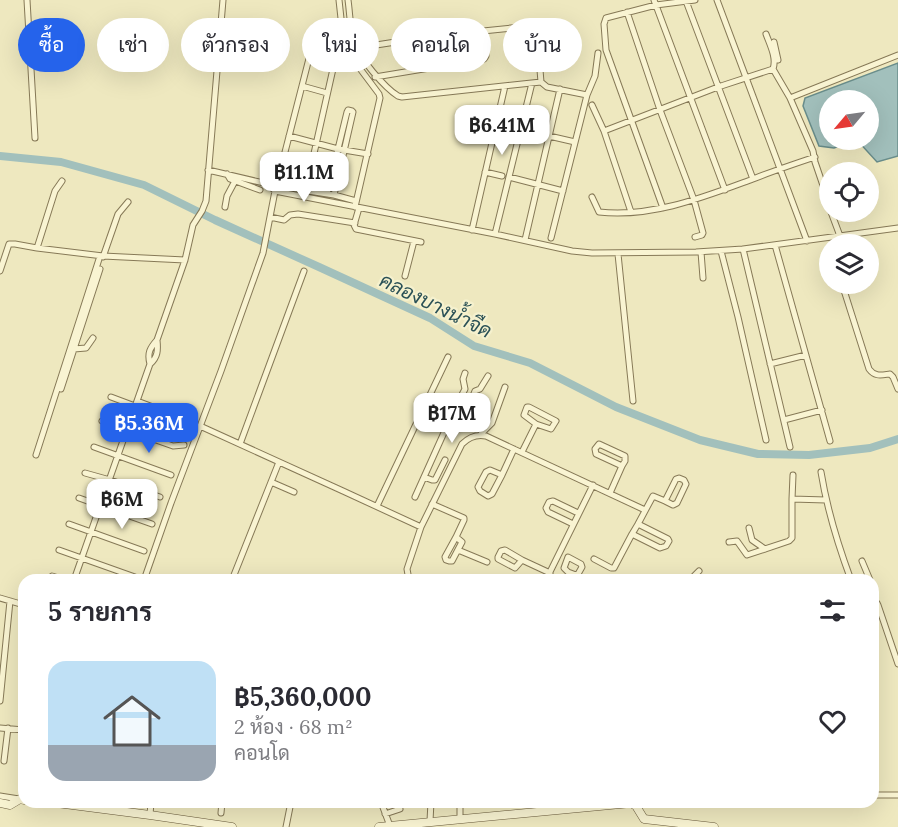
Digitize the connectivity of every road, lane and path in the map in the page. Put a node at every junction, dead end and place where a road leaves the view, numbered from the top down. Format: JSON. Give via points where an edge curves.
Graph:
{"nodes":[{"id":1,"x":27,"y":0,"type":"edge"},
{"id":2,"x":223,"y":0,"type":"edge"},
{"id":3,"x":339,"y":0,"type":"edge"},
{"id":4,"x":348,"y":0,"type":"edge"},
{"id":5,"x":695,"y":0,"type":"edge"},
{"id":6,"x":717,"y":0,"type":"edge"},
{"id":7,"x":686,"y":1,"type":"edge"},
{"id":8,"x":655,"y":2,"type":"edge"},
{"id":9,"x":627,"y":12,"type":"junction"},
{"id":10,"x":341,"y":18,"type":"edge"},
{"id":11,"x":351,"y":18,"type":"edge"},
{"id":12,"x":491,"y":33,"type":"edge"},
{"id":13,"x":766,"y":34,"type":"dead end"},
{"id":14,"x":774,"y":42,"type":"dead end"},
{"id":15,"x":598,"y":52,"type":"dead end"},
{"id":16,"x":898,"y":55,"type":"edge"},
{"id":17,"x":774,"y":68,"type":"junction"},
{"id":18,"x":306,"y":72,"type":"edge"},
{"id":19,"x":332,"y":72,"type":"edge"},
{"id":20,"x":362,"y":72,"type":"edge"},
{"id":21,"x":374,"y":72,"type":"edge"},
{"id":22,"x":398,"y":72,"type":"edge"},
{"id":23,"x":376,"y":75,"type":"junction"},
{"id":24,"x":746,"y":78,"type":"junction"},
{"id":25,"x":369,"y":82,"type":"junction"},
{"id":26,"x":541,"y":82,"type":"junction"},
{"id":27,"x":532,"y":83,"type":"junction"},
{"id":28,"x":302,"y":86,"type":"junction"},
{"id":29,"x":505,"y":86,"type":"junction"},
{"id":30,"x":718,"y":87,"type":"junction"},
{"id":31,"x":560,"y":89,"type":"junction"},
{"id":32,"x":327,"y":93,"type":"junction"},
{"id":33,"x":587,"y":94,"type":"junction"},
{"id":34,"x":690,"y":98,"type":"junction"},
{"id":35,"x":790,"y":98,"type":"junction"},
{"id":36,"x":592,"y":105,"type":"dead end"},
{"id":37,"x":660,"y":110,"type":"junction"},
{"id":38,"x":631,"y":120,"type":"junction"},
{"id":39,"x":496,"y":126,"type":"junction"},
{"id":40,"x":513,"y":129,"type":"dead end"},
{"id":41,"x":604,"y":131,"type":"junction"},
{"id":42,"x":289,"y":135,"type":"junction"},
{"id":43,"x":549,"y":136,"type":"junction"},
{"id":44,"x":34,"y":138,"type":"dead end"},
{"id":45,"x":316,"y":142,"type":"junction"},
{"id":46,"x":575,"y":142,"type":"junction"},
{"id":47,"x":341,"y":149,"type":"junction"},
{"id":48,"x":368,"y":154,"type":"junction"},
{"id":49,"x":815,"y":157,"type":"junction"},
{"id":50,"x":780,"y":169,"type":"junction"},
{"id":51,"x":208,"y":170,"type":"junction"},
{"id":52,"x":485,"y":172,"type":"junction"},
{"id":53,"x":227,"y":174,"type":"junction"},
{"id":54,"x":819,"y":174,"type":"edge"},
{"id":55,"x":502,"y":176,"type":"dead end"},
{"id":56,"x":509,"y":177,"type":"junction"},
{"id":57,"x":753,"y":178,"type":"junction"},
{"id":58,"x":62,"y":181,"type":"dead end"},
{"id":59,"x":235,"y":181,"type":"junction"},
{"id":60,"x":538,"y":185,"type":"junction"},
{"id":61,"x":260,"y":190,"type":"dead end"},
{"id":62,"x":725,"y":190,"type":"junction"},
{"id":63,"x":275,"y":191,"type":"junction"},
{"id":64,"x":563,"y":191,"type":"junction"},
{"id":65,"x":327,"y":194,"type":"junction"},
{"id":66,"x":334,"y":195,"type":"junction"},
{"id":67,"x":592,"y":197,"type":"dead end"},
{"id":68,"x":694,"y":200,"type":"junction"},
{"id":69,"x":128,"y":202,"type":"dead end"},
{"id":70,"x":357,"y":205,"type":"junction"},
{"id":71,"x":225,"y":207,"type":"dead end"},
{"id":72,"x":663,"y":208,"type":"junction"},
{"id":73,"x":631,"y":212,"type":"junction"},
{"id":74,"x":270,"y":217,"type":"junction"},
{"id":75,"x":355,"y":223,"type":"junction"},
{"id":76,"x":898,"y":228,"type":"edge"},
{"id":77,"x":472,"y":230,"type":"junction"},
{"id":78,"x":495,"y":234,"type":"junction"},
{"id":79,"x":854,"y":234,"type":"edge"},
{"id":80,"x":695,"y":237,"type":"dead end"},
{"id":81,"x":551,"y":238,"type":"dead end"},
{"id":82,"x":414,"y":240,"type":"junction"},
{"id":83,"x":525,"y":240,"type":"junction"},
{"id":84,"x":819,"y":240,"type":"edge"},
{"id":85,"x":807,"y":241,"type":"junction"},
{"id":86,"x":421,"y":242,"type":"dead end"},
{"id":87,"x":775,"y":245,"type":"junction"},
{"id":88,"x":38,"y":248,"type":"junction"},
{"id":89,"x":742,"y":249,"type":"junction"},
{"id":90,"x":721,"y":251,"type":"junction"},
{"id":91,"x":701,"y":252,"type":"junction"},
{"id":92,"x":618,"y":254,"type":"junction"},
{"id":93,"x":102,"y":256,"type":"junction"},
{"id":94,"x":185,"y":260,"type":"junction"},
{"id":95,"x":0,"y":271,"type":"edge"},
{"id":96,"x":304,"y":271,"type":"dead end"},
{"id":97,"x":405,"y":276,"type":"dead end"},
{"id":98,"x":703,"y":278,"type":"dead end"},
{"id":99,"x":845,"y":294,"type":"edge"},
{"id":100,"x":93,"y":338,"type":"dead end"},
{"id":101,"x":74,"y":349,"type":"junction"},
{"id":102,"x":806,"y":355,"type":"junction"},
{"id":103,"x":448,"y":357,"type":"dead end"},
{"id":104,"x":770,"y":364,"type":"junction"},
{"id":105,"x":465,"y":373,"type":"dead end"},
{"id":106,"x":488,"y":376,"type":"dead end"},
{"id":107,"x":505,"y":387,"type":"dead end"},
{"id":108,"x":61,"y":389,"type":"dead end"},
{"id":109,"x":465,"y":389,"type":"junction"},
{"id":110,"x":898,"y":389,"type":"edge"},
{"id":111,"x":475,"y":391,"type":"junction"},
{"id":112,"x":111,"y":397,"type":"dead end"},
{"id":113,"x":633,"y":401,"type":"dead end"},
{"id":114,"x":136,"y":403,"type":"junction"},
{"id":115,"x":456,"y":406,"type":"junction"},
{"id":116,"x":161,"y":410,"type":"dead end"},
{"id":117,"x":822,"y":410,"type":"junction"},
{"id":118,"x":783,"y":420,"type":"junction"},
{"id":119,"x":102,"y":421,"type":"dead end"},
{"id":120,"x":536,"y":424,"type":"junction"},
{"id":121,"x":200,"y":426,"type":"junction"},
{"id":122,"x":127,"y":429,"type":"junction"},
{"id":123,"x":479,"y":435,"type":"junction"},
{"id":124,"x":766,"y":440,"type":"dead end"},
{"id":125,"x":830,"y":441,"type":"dead end"},
{"id":126,"x":240,"y":444,"type":"junction"},
{"id":127,"x":184,"y":445,"type":"dead end"},
{"id":128,"x":94,"y":447,"type":"dead end"},
{"id":129,"x":790,"y":447,"type":"dead end"},
{"id":130,"x":514,"y":449,"type":"junction"},
{"id":131,"x":522,"y":452,"type":"junction"},
{"id":132,"x":36,"y":455,"type":"dead end"},
{"id":133,"x":119,"y":455,"type":"junction"},
{"id":134,"x":435,"y":455,"type":"junction"},
{"id":135,"x":445,"y":460,"type":"junction"},
{"id":136,"x":279,"y":462,"type":"junction"},
{"id":137,"x":452,"y":463,"type":"junction"},
{"id":138,"x":622,"y":466,"type":"junction"},
{"id":139,"x":821,"y":472,"type":"dead end"},
{"id":140,"x":85,"y":473,"type":"dead end"},
{"id":141,"x":171,"y":475,"type":"dead end"},
{"id":142,"x":501,"y":475,"type":"junction"},
{"id":143,"x":793,"y":475,"type":"dead end"},
{"id":144,"x":424,"y":477,"type":"junction"},
{"id":145,"x":110,"y":480,"type":"junction"},
{"id":146,"x":271,"y":482,"type":"junction"},
{"id":147,"x":593,"y":485,"type":"junction"},
{"id":148,"x":294,"y":492,"type":"dead end"},
{"id":149,"x":610,"y":493,"type":"junction"},
{"id":150,"x":160,"y":497,"type":"dead end"},
{"id":151,"x":415,"y":497,"type":"dead end"},
{"id":152,"x":79,"y":498,"type":"dead end"},
{"id":153,"x":792,"y":499,"type":"junction"},
{"id":154,"x":826,"y":500,"type":"junction"},
{"id":155,"x":665,"y":501,"type":"junction"},
{"id":156,"x":432,"y":504,"type":"junction"},
{"id":157,"x":101,"y":506,"type":"junction"},
{"id":158,"x":377,"y":506,"type":"junction"},
{"id":159,"x":645,"y":510,"type":"junction"},
{"id":160,"x":578,"y":513,"type":"junction"},
{"id":161,"x":69,"y":524,"type":"dead end"},
{"id":162,"x":573,"y":524,"type":"junction"},
{"id":163,"x":638,"y":524,"type":"junction"},
{"id":164,"x":152,"y":525,"type":"dead end"},
{"id":165,"x":421,"y":527,"type":"junction"},
{"id":166,"x":749,"y":528,"type":"dead end"},
{"id":167,"x":92,"y":532,"type":"junction"},
{"id":168,"x":632,"y":534,"type":"junction"},
{"id":169,"x":456,"y":537,"type":"junction"},
{"id":170,"x":729,"y":542,"type":"dead end"},
{"id":171,"x":765,"y":549,"type":"junction"},
{"id":172,"x":59,"y":550,"type":"dead end"},
{"id":173,"x":458,"y":550,"type":"junction"},
{"id":174,"x":144,"y":551,"type":"dead end"},
{"id":175,"x":560,"y":552,"type":"junction"},
{"id":176,"x":568,"y":557,"type":"dead end"},
{"id":177,"x":82,"y":559,"type":"junction"},
{"id":178,"x":594,"y":559,"type":"dead end"},
{"id":179,"x":522,"y":560,"type":"dead end"},
{"id":180,"x":861,"y":561,"type":"dead end"},
{"id":181,"x":487,"y":562,"type":"dead end"},
{"id":182,"x":699,"y":571,"type":"dead end"},
{"id":183,"x":549,"y":573,"type":"joint"},
{"id":184,"x":76,"y":574,"type":"edge"},
{"id":185,"x":124,"y":574,"type":"edge"},
{"id":186,"x":146,"y":574,"type":"edge"},
{"id":187,"x":234,"y":574,"type":"edge"},
{"id":188,"x":408,"y":574,"type":"edge"},
{"id":189,"x":696,"y":574,"type":"edge"},
{"id":190,"x":849,"y":574,"type":"edge"},
{"id":191,"x":867,"y":574,"type":"edge"},
{"id":192,"x":0,"y":598,"type":"edge"},
{"id":193,"x":10,"y":602,"type":"junction"},
{"id":194,"x":18,"y":604,"type":"edge"},
{"id":195,"x":879,"y":608,"type":"edge"},
{"id":196,"x":898,"y":664,"type":"edge"},
{"id":197,"x":0,"y":701,"type":"edge"},
{"id":198,"x":0,"y":728,"type":"edge"},
{"id":199,"x":8,"y":728,"type":"junction"},
{"id":200,"x":18,"y":729,"type":"edge"},
{"id":201,"x":4,"y":761,"type":"dead end"},
{"id":202,"x":879,"y":795,"type":"edge"},
{"id":203,"x":898,"y":795,"type":"edge"},
{"id":204,"x":0,"y":796,"type":"edge"},
{"id":205,"x":18,"y":801,"type":"edge"},
{"id":206,"x":0,"y":803,"type":"edge"},
{"id":207,"x":18,"y":803,"type":"edge"},
{"id":208,"x":92,"y":808,"type":"edge"},
{"id":209,"x":151,"y":808,"type":"edge"},
{"id":210,"x":221,"y":808,"type":"edge"},
{"id":211,"x":289,"y":808,"type":"edge"},
{"id":212,"x":383,"y":808,"type":"edge"},
{"id":213,"x":431,"y":808,"type":"edge"},
{"id":214,"x":460,"y":808,"type":"edge"},
{"id":215,"x":540,"y":808,"type":"edge"},
{"id":216,"x":581,"y":808,"type":"edge"},
{"id":217,"x":637,"y":808,"type":"edge"},
{"id":218,"x":400,"y":809,"type":"dead end"},
{"id":219,"x":541,"y":812,"type":"junction"},
{"id":220,"x":220,"y":813,"type":"dead end"},
{"id":221,"x":385,"y":814,"type":"junction"},
{"id":222,"x":150,"y":815,"type":"junction"},
{"id":223,"x":478,"y":817,"type":"junction"},
{"id":224,"x":460,"y":819,"type":"junction"},
{"id":225,"x":430,"y":821,"type":"junction"},
{"id":226,"x":182,"y":823,"type":"edge"},
{"id":227,"x":208,"y":825,"type":"edge"},
{"id":228,"x":390,"y":826,"type":"edge"},
{"id":229,"x":232,"y":827,"type":"edge"},
{"id":230,"x":286,"y":827,"type":"edge"},
{"id":231,"x":379,"y":827,"type":"edge"},
{"id":232,"x":478,"y":827,"type":"edge"},
{"id":233,"x":714,"y":827,"type":"edge"}],
"edges":[{"from":1,"to":44,"type":"street"},
{"from":2,"to":51,"type":"street"},
{"from":3,"to":10,"type":"street"},
{"from":4,"to":11,"type":"street"},
{"from":5,"to":7,"type":"street"},
{"from":6,"to":24,"type":"street"},
{"from":7,"to":8,"type":"street"},
{"from":7,"to":30,"type":"street"},
{"from":8,"to":9,"type":"street"},
{"from":8,"to":34,"type":"street"},
{"from":9,"to":37,"type":"street"},
{"from":9,"to":38,"type":"street","via":[[606,18],[604,24],[606,50]]},
{"from":12,"to":26,"type":"street","via":[[535,28]]},
{"from":13,"to":17,"type":"street"},
{"from":14,"to":17,"type":"street","via":[[778,62]]},
{"from":15,"to":33,"type":"street","via":[[595,76]]},
{"from":16,"to":35,"type":"street"},
{"from":17,"to":24,"type":"street"},
{"from":17,"to":35,"type":"street"},
{"from":18,"to":28,"type":"street"},
{"from":19,"to":32,"type":"street"},
{"from":20,"to":25,"type":"street"},
{"from":21,"to":23,"type":"street"},
{"from":22,"to":23,"type":"street"},
{"from":23,"to":25,"type":"street"},
{"from":23,"to":29,"type":"street","via":[[402,97]]},
{"from":24,"to":30,"type":"street"},
{"from":24,"to":50,"type":"street"},
{"from":25,"to":48,"type":"street","via":[[380,98]]},
{"from":26,"to":27,"type":"street"},
{"from":26,"to":31,"type":"street"},
{"from":27,"to":29,"type":"street"},
{"from":27,"to":56,"type":"street"},
{"from":28,"to":32,"type":"street"},
{"from":28,"to":42,"type":"street"},
{"from":29,"to":39,"type":"street"},
{"from":30,"to":34,"type":"street"},
{"from":30,"to":57,"type":"street"},
{"from":31,"to":33,"type":"street"},
{"from":31,"to":43,"type":"street"},
{"from":32,"to":45,"type":"street"},
{"from":33,"to":46,"type":"street"},
{"from":34,"to":37,"type":"street"},
{"from":34,"to":62,"type":"street"},
{"from":35,"to":49,"type":"street"},
{"from":36,"to":41,"type":"street"},
{"from":37,"to":38,"type":"street"},
{"from":37,"to":68,"type":"street"},
{"from":38,"to":41,"type":"street"},
{"from":38,"to":72,"type":"street"},
{"from":39,"to":40,"type":"street"},
{"from":39,"to":52,"type":"street"},
{"from":41,"to":73,"type":"street"},
{"from":42,"to":45,"type":"street"},
{"from":42,"to":63,"type":"street"},
{"from":43,"to":46,"type":"street"},
{"from":43,"to":60,"type":"street"},
{"from":45,"to":47,"type":"street"},
{"from":45,"to":65,"type":"street","via":[[306,189]]},
{"from":46,"to":64,"type":"street"},
{"from":47,"to":47,"type":"street","via":[[347,112],[348,110],[353,112]]},
{"from":47,"to":48,"type":"street"},
{"from":47,"to":65,"type":"street"},
{"from":47,"to":66,"type":"street"},
{"from":48,"to":70,"type":"street"},
{"from":49,"to":50,"type":"street"},
{"from":49,"to":54,"type":"street"},
{"from":50,"to":57,"type":"street"},
{"from":50,"to":85,"type":"street"},
{"from":51,"to":53,"type":"street"},
{"from":51,"to":94,"type":"street","via":[[206,201],[193,225]]},
{"from":52,"to":55,"type":"street"},
{"from":52,"to":77,"type":"street"},
{"from":53,"to":59,"type":"street"},
{"from":53,"to":63,"type":"street","via":[[270,185]]},
{"from":56,"to":60,"type":"street"},
{"from":56,"to":78,"type":"street"},
{"from":57,"to":62,"type":"street"},
{"from":58,"to":88,"type":"street","via":[[55,191]]},
{"from":59,"to":61,"type":"street"},
{"from":59,"to":71,"type":"street","via":[[226,196]]},
{"from":60,"to":64,"type":"street"},
{"from":60,"to":83,"type":"street"},
{"from":62,"to":68,"type":"street"},
{"from":63,"to":70,"type":"street"},
{"from":63,"to":74,"type":"street"},
{"from":64,"to":81,"type":"street"},
{"from":65,"to":66,"type":"street"},
{"from":66,"to":70,"type":"street"},
{"from":67,"to":73,"type":"street","via":[[599,212]]},
{"from":68,"to":72,"type":"street"},
{"from":68,"to":80,"type":"street","via":[[703,233]]},
{"from":69,"to":93,"type":"street","via":[[118,214]]},
{"from":70,"to":75,"type":"street"},
{"from":70,"to":77,"type":"street"},
{"from":72,"to":73,"type":"street"},
{"from":74,"to":75,"type":"street","via":[[284,220],[298,214]]},
{"from":74,"to":121,"type":"street","via":[[263,253]]},
{"from":75,"to":82,"type":"street","via":[[356,229]]},
{"from":76,"to":79,"type":"street"},
{"from":77,"to":78,"type":"street"},
{"from":78,"to":83,"type":"street"},
{"from":82,"to":86,"type":"street"},
{"from":82,"to":97,"type":"street"},
{"from":83,"to":92,"type":"street","via":[[572,251]]},
{"from":84,"to":85,"type":"street"},
{"from":85,"to":87,"type":"street"},
{"from":87,"to":89,"type":"street"},
{"from":87,"to":102,"type":"street"},
{"from":88,"to":93,"type":"street"},
{"from":88,"to":95,"type":"street","via":[[9,244]]},
{"from":89,"to":90,"type":"street"},
{"from":89,"to":104,"type":"street"},
{"from":90,"to":91,"type":"street"},
{"from":90,"to":124,"type":"street"},
{"from":91,"to":92,"type":"street"},
{"from":91,"to":98,"type":"street"},
{"from":92,"to":113,"type":"street"},
{"from":93,"to":94,"type":"street"},
{"from":93,"to":101,"type":"street"},
{"from":93,"to":132,"type":"street"},
{"from":94,"to":114,"type":"street","via":[[157,340],[158,352]]},
{"from":96,"to":126,"type":"street"},
{"from":99,"to":110,"type":"street","via":[[869,369],[878,376],[890,374]]},
{"from":100,"to":101,"type":"street","via":[[86,348]]},
{"from":101,"to":108,"type":"street"},
{"from":102,"to":104,"type":"street"},
{"from":102,"to":117,"type":"street"},
{"from":103,"to":158,"type":"street"},
{"from":104,"to":118,"type":"street"},
{"from":105,"to":109,"type":"street"},
{"from":106,"to":111,"type":"street"},
{"from":107,"to":123,"type":"street","via":[[492,423]]},
{"from":109,"to":111,"type":"street","via":[[469,386]]},
{"from":109,"to":115,"type":"street"},
{"from":111,"to":115,"type":"street","via":[[468,408]]},
{"from":112,"to":114,"type":"street"},
{"from":114,"to":116,"type":"street"},
{"from":114,"to":122,"type":"street"},
{"from":115,"to":134,"type":"street"},
{"from":117,"to":118,"type":"street"},
{"from":117,"to":125,"type":"street"},
{"from":118,"to":129,"type":"street"},
{"from":119,"to":122,"type":"street"},
{"from":120,"to":120,"type":"street","via":[[551,429],[556,422],[528,406],[524,415]]},
{"from":120,"to":131,"type":"street"},
{"from":121,"to":126,"type":"street"},
{"from":121,"to":186,"type":"street"},
{"from":122,"to":127,"type":"street","via":[[173,446]]},
{"from":122,"to":133,"type":"street"},
{"from":123,"to":130,"type":"street"},
{"from":123,"to":137,"type":"street","via":[[462,444]]},
{"from":126,"to":136,"type":"street"},
{"from":128,"to":133,"type":"street"},
{"from":130,"to":131,"type":"street"},
{"from":130,"to":142,"type":"street"},
{"from":131,"to":147,"type":"street"},
{"from":133,"to":141,"type":"street"},
{"from":133,"to":145,"type":"street"},
{"from":134,"to":135,"type":"street"},
{"from":134,"to":144,"type":"street"},
{"from":135,"to":137,"type":"street"},
{"from":135,"to":144,"type":"street","via":[[435,480]]},
{"from":136,"to":146,"type":"street"},
{"from":136,"to":158,"type":"street"},
{"from":137,"to":156,"type":"street"},
{"from":138,"to":138,"type":"street","via":[[625,456],[596,446],[597,454]]},
{"from":138,"to":149,"type":"street"},
{"from":139,"to":154,"type":"street"},
{"from":140,"to":145,"type":"street"},
{"from":142,"to":142,"type":"street","via":[[490,496],[480,491],[478,487],[488,471]]},
{"from":143,"to":153,"type":"street"},
{"from":144,"to":151,"type":"street"},
{"from":145,"to":150,"type":"street"},
{"from":145,"to":157,"type":"street"},
{"from":146,"to":148,"type":"street"},
{"from":146,"to":187,"type":"street"},
{"from":147,"to":149,"type":"street"},
{"from":147,"to":160,"type":"street"},
{"from":149,"to":159,"type":"street"},
{"from":152,"to":157,"type":"street"},
{"from":153,"to":154,"type":"street"},
{"from":153,"to":171,"type":"street","via":[[792,538]]},
{"from":154,"to":190,"type":"street"},
{"from":155,"to":155,"type":"street","via":[[677,503],[686,484],[684,480],[676,479]]},
{"from":155,"to":159,"type":"street","via":[[653,496]]},
{"from":156,"to":165,"type":"street"},
{"from":156,"to":169,"type":"street","via":[[464,518]]},
{"from":157,"to":164,"type":"street"},
{"from":157,"to":167,"type":"street"},
{"from":158,"to":165,"type":"street"},
{"from":159,"to":163,"type":"street"},
{"from":160,"to":162,"type":"street"},
{"from":160,"to":162,"type":"street","via":[[553,501],[546,508]]},
{"from":161,"to":167,"type":"street"},
{"from":162,"to":175,"type":"street"},
{"from":163,"to":168,"type":"street"},
{"from":163,"to":168,"type":"street","via":[[668,539],[668,544],[660,548]]},
{"from":165,"to":188,"type":"street"},
{"from":166,"to":171,"type":"street","via":[[752,540]]},
{"from":167,"to":174,"type":"street"},
{"from":167,"to":177,"type":"street"},
{"from":168,"to":178,"type":"street","via":[[614,568]]},
{"from":169,"to":173,"type":"street","via":[[462,542]]},
{"from":169,"to":173,"type":"street","via":[[445,558],[452,561]]},
{"from":170,"to":171,"type":"street","via":[[737,541],[747,555]]},
{"from":172,"to":177,"type":"street"},
{"from":173,"to":181,"type":"street"},
{"from":175,"to":176,"type":"street"},
{"from":175,"to":183,"type":"street"},
{"from":177,"to":184,"type":"street"},
{"from":177,"to":185,"type":"street"},
{"from":179,"to":183,"type":"street"},
{"from":180,"to":191,"type":"street"},
{"from":182,"to":189,"type":"street"},
{"from":192,"to":193,"type":"street"},
{"from":193,"to":194,"type":"street"},
{"from":193,"to":197,"type":"street"},
{"from":195,"to":196,"type":"street"},
{"from":198,"to":199,"type":"street"},
{"from":199,"to":200,"type":"street"},
{"from":199,"to":201,"type":"street"},
{"from":202,"to":203,"type":"street"},
{"from":204,"to":205,"type":"street"},
{"from":206,"to":207,"type":"street"},
{"from":208,"to":222,"type":"street"},
{"from":209,"to":222,"type":"street"},
{"from":210,"to":220,"type":"street"},
{"from":211,"to":230,"type":"street"},
{"from":212,"to":221,"type":"street"},
{"from":213,"to":225,"type":"street"},
{"from":214,"to":224,"type":"street"},
{"from":215,"to":219,"type":"street"},
{"from":216,"to":219,"type":"street"},
{"from":217,"to":233,"type":"street","via":[[644,819]]},
{"from":218,"to":221,"type":"street"},
{"from":219,"to":223,"type":"street"},
{"from":221,"to":228,"type":"street"},
{"from":222,"to":226,"type":"street"},
{"from":223,"to":224,"type":"street"},
{"from":223,"to":232,"type":"street"},
{"from":224,"to":225,"type":"street"},
{"from":225,"to":228,"type":"street"},
{"from":226,"to":227,"type":"street"},
{"from":227,"to":229,"type":"street"},
{"from":228,"to":231,"type":"street"}]}
